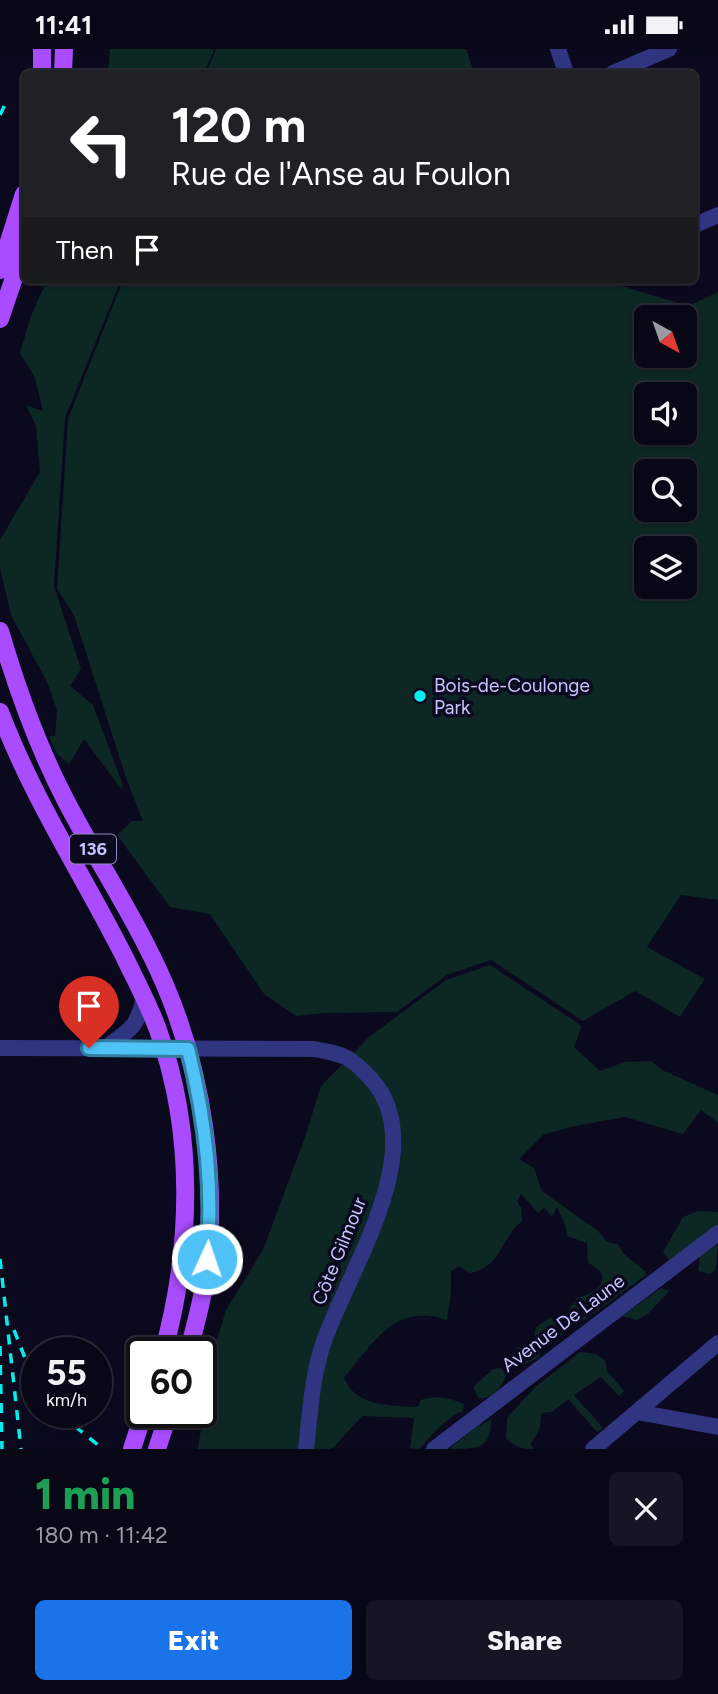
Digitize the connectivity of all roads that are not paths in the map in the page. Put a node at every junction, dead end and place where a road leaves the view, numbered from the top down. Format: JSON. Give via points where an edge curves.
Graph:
{"nodes":[{"id":1,"x":42,"y":49,"type":"edge"},
{"id":2,"x":64,"y":49,"type":"edge"},
{"id":3,"x":558,"y":49,"type":"edge"},
{"id":4,"x":669,"y":49,"type":"edge"},
{"id":5,"x":42,"y":70,"type":"edge"},
{"id":6,"x":63,"y":70,"type":"edge"},
{"id":7,"x":565,"y":70,"type":"edge"},
{"id":8,"x":620,"y":70,"type":"edge"},
{"id":9,"x":21,"y":204,"type":"edge"},
{"id":10,"x":718,"y":215,"type":"edge"},
{"id":11,"x":698,"y":224,"type":"edge"},
{"id":12,"x":21,"y":257,"type":"edge"},
{"id":13,"x":0,"y":270,"type":"edge"},
{"id":14,"x":0,"y":319,"type":"edge"},
{"id":15,"x":0,"y":631,"type":"edge"},
{"id":16,"x":0,"y":712,"type":"edge"},
{"id":17,"x":144,"y":998,"type":"junction"},
{"id":18,"x":1,"y":1048,"type":"edge"},
{"id":19,"x":105,"y":1048,"type":"junction"},
{"id":20,"x":163,"y":1048,"type":"junction"},
{"id":21,"x":188,"y":1049,"type":"junction"},
{"id":22,"x":718,"y":1233,"type":"edge"},
{"id":23,"x":167,"y":1337,"type":"edge"},
{"id":24,"x":192,"y":1337,"type":"edge"},
{"id":25,"x":718,"y":1343,"type":"edge"},
{"id":26,"x":637,"y":1412,"type":"junction"},
{"id":27,"x":718,"y":1427,"type":"edge"},
{"id":28,"x":139,"y":1428,"type":"edge"},
{"id":29,"x":132,"y":1449,"type":"edge"},
{"id":30,"x":306,"y":1449,"type":"edge"},
{"id":31,"x":434,"y":1449,"type":"edge"},
{"id":32,"x":593,"y":1449,"type":"edge"}],
"edges":[{"from":1,"to":5,"type":"main road"},
{"from":2,"to":6,"type":"main road"},
{"from":3,"to":7,"type":"street"},
{"from":4,"to":8,"type":"street"},
{"from":9,"to":13,"type":"main road"},
{"from":10,"to":11,"type":"street"},
{"from":12,"to":14,"type":"main road"},
{"from":15,"to":21,"type":"main road","number":"136","via":[[39,744],[155,964]]},
{"from":16,"to":17,"type":"main road","number":"136","via":[[47,816]]},
{"from":17,"to":19,"type":"street","via":[[138,1020]]},
{"from":17,"to":20,"type":"main road","number":"136"},
{"from":18,"to":19,"type":"street","name":"Côte Gilmour"},
{"from":19,"to":20,"type":"street","name":"Côte Gilmour"},
{"from":20,"to":21,"type":"street","name":"Côte Gilmour"},
{"from":20,"to":23,"type":"main road","number":"136","via":[[186,1177],[185,1235]]},
{"from":21,"to":24,"type":"main road","number":"136","via":[[203,1128],[209,1201],[205,1277]]},
{"from":21,"to":30,"type":"street","name":"Côte Gilmour","via":[[314,1049],[341,1054],[356,1061],[388,1105],[393,1153],[377,1221],[323,1344]]},
{"from":22,"to":31,"type":"street","name":"Avenue De Laune"},
{"from":25,"to":26,"type":"street"},
{"from":26,"to":27,"type":"street"},
{"from":26,"to":32,"type":"street"},
{"from":28,"to":29,"type":"main road"}]}
